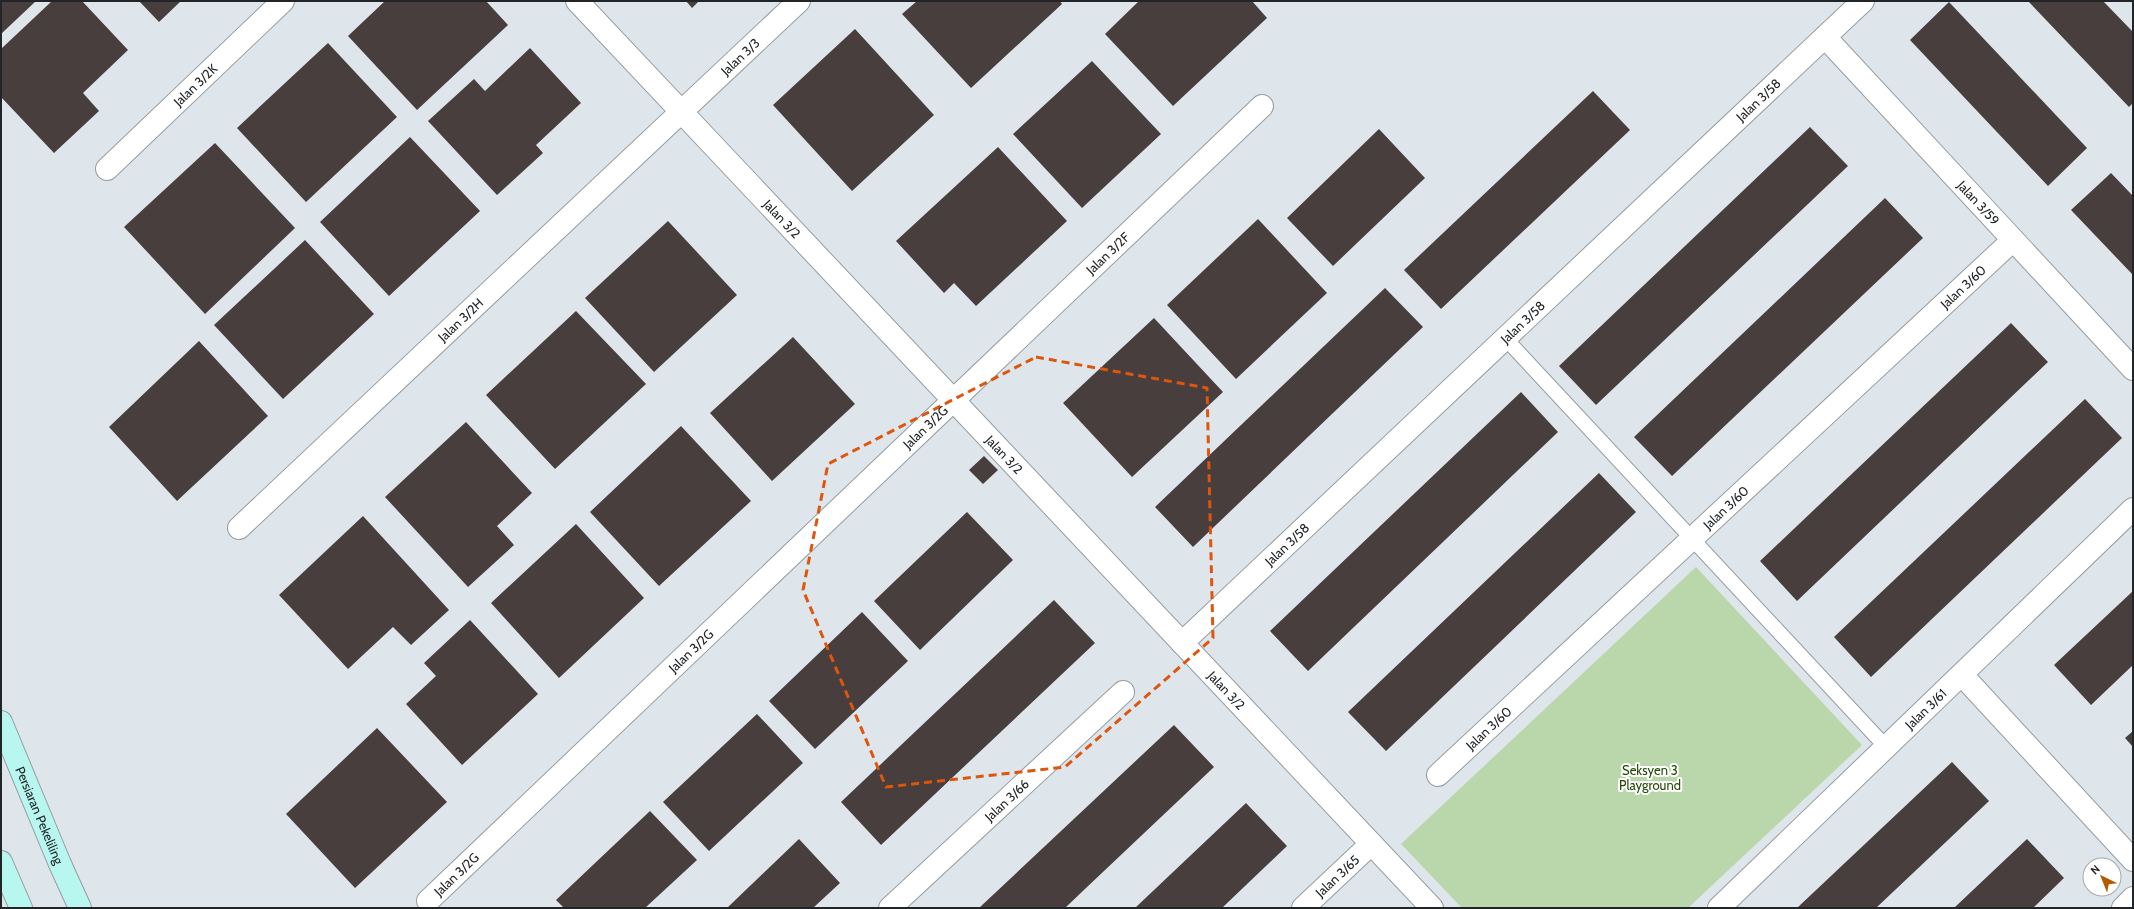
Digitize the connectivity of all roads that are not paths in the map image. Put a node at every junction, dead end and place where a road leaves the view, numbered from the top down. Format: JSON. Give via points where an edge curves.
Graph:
{"nodes":[{"id":1,"x":283,"y":1,"type":"edge"},
{"id":2,"x":577,"y":1,"type":"edge"},
{"id":3,"x":799,"y":1,"type":"edge"},
{"id":4,"x":1863,"y":1,"type":"edge"},
{"id":5,"x":1825,"y":37,"type":"junction"},
{"id":6,"x":1262,"y":106,"type":"dead end"},
{"id":7,"x":681,"y":112,"type":"junction"},
{"id":8,"x":107,"y":169,"type":"dead end"},
{"id":9,"x":2013,"y":240,"type":"junction"},
{"id":10,"x":1505,"y":338,"type":"junction"},
{"id":11,"x":2133,"y":369,"type":"edge"},
{"id":12,"x":953,"y":400,"type":"junction"},
{"id":13,"x":2133,"y":509,"type":"edge"},
{"id":14,"x":239,"y":528,"type":"dead end"},
{"id":15,"x":1692,"y":539,"type":"junction"},
{"id":16,"x":1182,"y":643,"type":"junction"},
{"id":17,"x":1962,"y":675,"type":"junction"},
{"id":18,"x":1123,"y":692,"type":"dead end"},
{"id":19,"x":1,"y":722,"type":"edge"},
{"id":20,"x":1886,"y":747,"type":"junction"},
{"id":21,"x":1438,"y":775,"type":"dead end"},
{"id":22,"x":1371,"y":844,"type":"junction"},
{"id":23,"x":2133,"y":860,"type":"edge"},
{"id":24,"x":1,"y":862,"type":"edge"},
{"id":25,"x":2133,"y":898,"type":"edge"},
{"id":26,"x":428,"y":901,"type":"dead end"},
{"id":27,"x":896,"y":906,"type":"edge"},
{"id":28,"x":21,"y":908,"type":"edge"},
{"id":29,"x":80,"y":908,"type":"edge"},
{"id":30,"x":1303,"y":908,"type":"edge"},
{"id":31,"x":1432,"y":908,"type":"edge"},
{"id":32,"x":1719,"y":908,"type":"edge"},
{"id":33,"x":2123,"y":908,"type":"edge"}],
"edges":[{"from":1,"to":8,"type":"street","name":"Jalan 3/2K"},
{"from":2,"to":7,"type":"street","name":"Jalan 3/2"},
{"from":3,"to":7,"type":"street","name":"Jalan 3/3"},
{"from":4,"to":5,"type":"street","name":"Jalan 3/58"},
{"from":5,"to":9,"type":"street","name":"Jalan 3/59"},
{"from":5,"to":10,"type":"street","name":"Jalan 3/58"},
{"from":6,"to":12,"type":"street","name":"Jalan 3/2F"},
{"from":7,"to":12,"type":"street","name":"Jalan 3/2"},
{"from":7,"to":14,"type":"street","name":"Jalan 3/2H"},
{"from":9,"to":11,"type":"street","name":"Jalan 3/59"},
{"from":9,"to":15,"type":"street","name":"Jalan 3/60"},
{"from":10,"to":15,"type":"lane"},
{"from":10,"to":16,"type":"street","name":"Jalan 3/58"},
{"from":12,"to":16,"type":"street","name":"Jalan 3/2"},
{"from":12,"to":26,"type":"street","name":"Jalan 3/2G"},
{"from":13,"to":17,"type":"street","name":"Jalan 3/61"},
{"from":15,"to":20,"type":"lane"},
{"from":15,"to":21,"type":"street","name":"Jalan 3/60"},
{"from":16,"to":22,"type":"street","name":"Jalan 3/2"},
{"from":17,"to":20,"type":"street","name":"Jalan 3/61"},
{"from":17,"to":23,"type":"street"},
{"from":18,"to":27,"type":"street","name":"Jalan 3/66"},
{"from":19,"to":29,"type":"main road","name":"Persiaran Pekeliling"},
{"from":20,"to":32,"type":"street","name":"Jalan 3/61"},
{"from":22,"to":30,"type":"street","name":"Jalan 3/65"},
{"from":22,"to":31,"type":"street","name":"Jalan 3/2"},
{"from":24,"to":28,"type":"main road"},
{"from":25,"to":33,"type":"street"}]}
